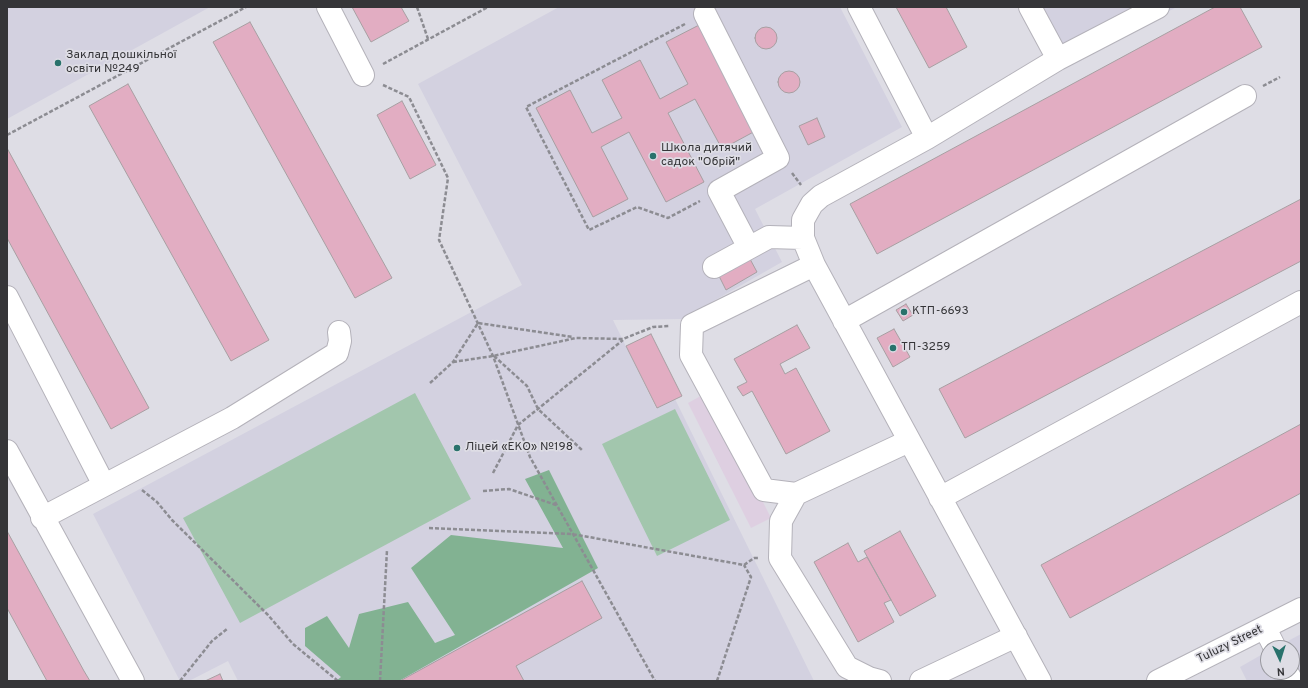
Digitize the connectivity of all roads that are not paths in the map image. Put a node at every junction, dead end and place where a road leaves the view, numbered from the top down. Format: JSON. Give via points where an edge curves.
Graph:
{"nodes":[{"id":1,"x":328,"y":7,"type":"edge"},
{"id":2,"x":859,"y":7,"type":"edge"},
{"id":3,"x":1030,"y":7,"type":"edge"},
{"id":4,"x":1158,"y":7,"type":"edge"},
{"id":5,"x":705,"y":14,"type":"road end"},
{"id":6,"x":1058,"y":59,"type":"junction"},
{"id":7,"x":363,"y":75,"type":"road end"},
{"id":8,"x":1245,"y":96,"type":"dead end"},
{"id":9,"x":927,"y":138,"type":"junction"},
{"id":10,"x":803,"y":238,"type":"junction"},
{"id":11,"x":749,"y":248,"type":"junction"},
{"id":12,"x":814,"y":265,"type":"junction"},
{"id":13,"x":714,"y":267,"type":"dead end"},
{"id":14,"x":7,"y":297,"type":"edge"},
{"id":15,"x":1301,"y":302,"type":"edge"},
{"id":16,"x":844,"y":321,"type":"junction"},
{"id":17,"x":339,"y":332,"type":"dead end"},
{"id":18,"x":909,"y":441,"type":"junction"},
{"id":19,"x":7,"y":451,"type":"edge"},
{"id":20,"x":104,"y":485,"type":"junction"},
{"id":21,"x":796,"y":494,"type":"junction"},
{"id":22,"x":940,"y":498,"type":"junction"},
{"id":23,"x":42,"y":518,"type":"junction"},
{"id":24,"x":1301,"y":609,"type":"edge"},
{"id":25,"x":1265,"y":628,"type":"junction"},
{"id":26,"x":1016,"y":636,"type":"junction"},
{"id":27,"x":1271,"y":640,"type":"edge"},
{"id":28,"x":133,"y":681,"type":"edge"},
{"id":29,"x":880,"y":681,"type":"edge"},
{"id":30,"x":920,"y":681,"type":"edge"},
{"id":31,"x":1040,"y":681,"type":"edge"},
{"id":32,"x":1158,"y":681,"type":"edge"}],
"edges":[{"from":1,"to":7,"type":"street"},
{"from":2,"to":9,"type":"street"},
{"from":3,"to":6,"type":"street"},
{"from":4,"to":6,"type":"street"},
{"from":5,"to":11,"type":"street","via":[[778,158],[719,191]]},
{"from":6,"to":9,"type":"street"},
{"from":8,"to":16,"type":"street"},
{"from":9,"to":10,"type":"street","via":[[821,196],[812,204],[803,220]]},
{"from":10,"to":11,"type":"street","via":[[769,237]]},
{"from":10,"to":12,"type":"street"},
{"from":11,"to":13,"type":"street"},
{"from":12,"to":16,"type":"street"},
{"from":12,"to":21,"type":"street","via":[[692,325],[691,355],[764,490]]},
{"from":14,"to":20,"type":"street"},
{"from":15,"to":22,"type":"street"},
{"from":16,"to":18,"type":"street"},
{"from":17,"to":20,"type":"street","via":[[337,353],[232,418]]},
{"from":18,"to":21,"type":"street"},
{"from":18,"to":22,"type":"street"},
{"from":19,"to":23,"type":"street"},
{"from":20,"to":23,"type":"street"},
{"from":21,"to":29,"type":"street","via":[[781,521],[780,558],[847,667]]},
{"from":22,"to":26,"type":"street"},
{"from":23,"to":28,"type":"street"},
{"from":24,"to":25,"type":"street","name":"Tuluzy Street"},
{"from":25,"to":27,"type":"street"},
{"from":25,"to":32,"type":"street","name":"Tuluzy Street"},
{"from":26,"to":30,"type":"street"},
{"from":26,"to":31,"type":"street"}]}
